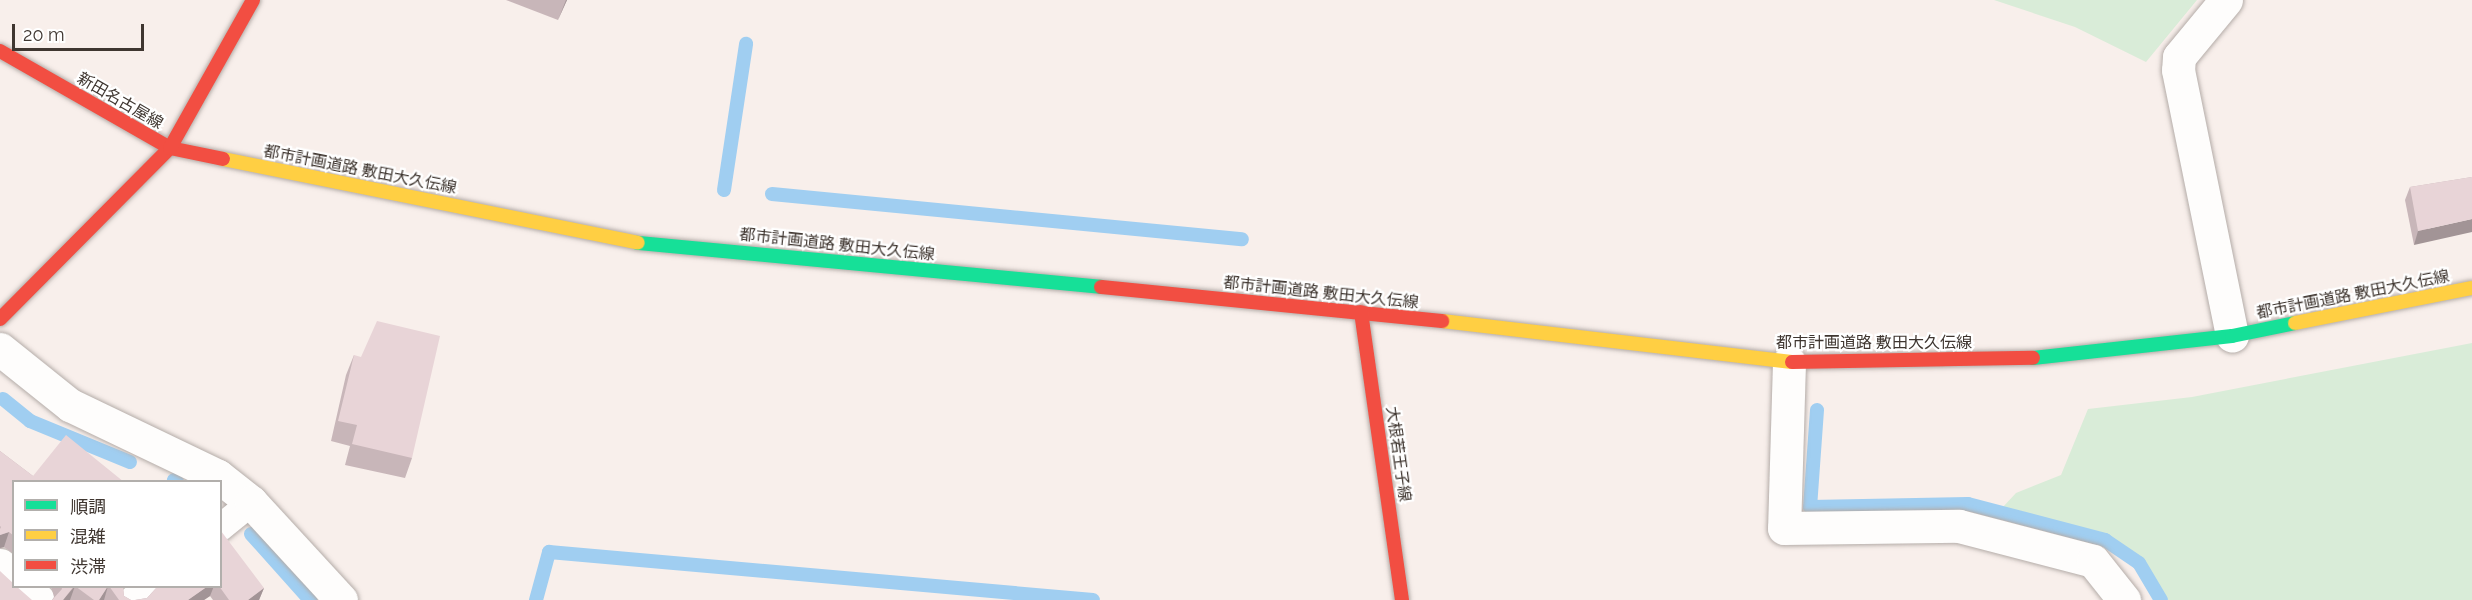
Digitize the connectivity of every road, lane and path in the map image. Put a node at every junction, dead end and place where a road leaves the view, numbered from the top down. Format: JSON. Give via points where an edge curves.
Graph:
{"nodes":[{"id":1,"x":253,"y":0,"type":"edge"},
{"id":2,"x":2226,"y":0,"type":"edge"},
{"id":3,"x":0,"y":51,"type":"edge"},
{"id":4,"x":171,"y":148,"type":"junction"},
{"id":5,"x":2472,"y":288,"type":"edge"},
{"id":6,"x":1361,"y":312,"type":"junction"},
{"id":7,"x":0,"y":319,"type":"edge"},
{"id":8,"x":2232,"y":336,"type":"junction"},
{"id":9,"x":0,"y":349,"type":"edge"},
{"id":10,"x":1789,"y":362,"type":"junction"},
{"id":11,"x":251,"y":502,"type":"junction"},
{"id":12,"x":222,"y":524,"type":"edge"},
{"id":13,"x":0,"y":566,"type":"edge"},
{"id":14,"x":12,"y":575,"type":"edge"},
{"id":15,"x":26,"y":588,"type":"edge"},
{"id":16,"x":145,"y":588,"type":"edge"},
{"id":17,"x":2118,"y":596,"type":"edge"},
{"id":18,"x":38,"y":600,"type":"edge"},
{"id":19,"x":131,"y":600,"type":"edge"},
{"id":20,"x":341,"y":600,"type":"edge"},
{"id":21,"x":1402,"y":600,"type":"edge"}],
"edges":[{"from":1,"to":4,"type":"street","name":"新田名古屋線"},
{"from":2,"to":8,"type":"street","via":[[2179,57],[2178,70]]},
{"from":3,"to":4,"type":"street","name":"新田名古屋線"},
{"from":4,"to":6,"type":"street","name":"都市計画道路 敷田大久伝線","via":[[632,242]]},
{"from":4,"to":7,"type":"street"},
{"from":5,"to":8,"type":"street","name":"都市計画道路 敷田大久伝線"},
{"from":6,"to":10,"type":"street","name":"都市計画道路 敷田大久伝線"},
{"from":6,"to":21,"type":"street","name":"大根若王子線"},
{"from":8,"to":10,"type":"street","name":"都市計画道路 敷田大久伝線","via":[[2025,359]]},
{"from":9,"to":11,"type":"street","via":[[70,405],[218,476]]},
{"from":10,"to":17,"type":"street","via":[[1784,528],[1959,526],[2092,561]]},
{"from":11,"to":12,"type":"lane"},
{"from":11,"to":20,"type":"street"},
{"from":13,"to":14,"type":"street"},
{"from":15,"to":18,"type":"street"},
{"from":16,"to":19,"type":"lane"}]}
